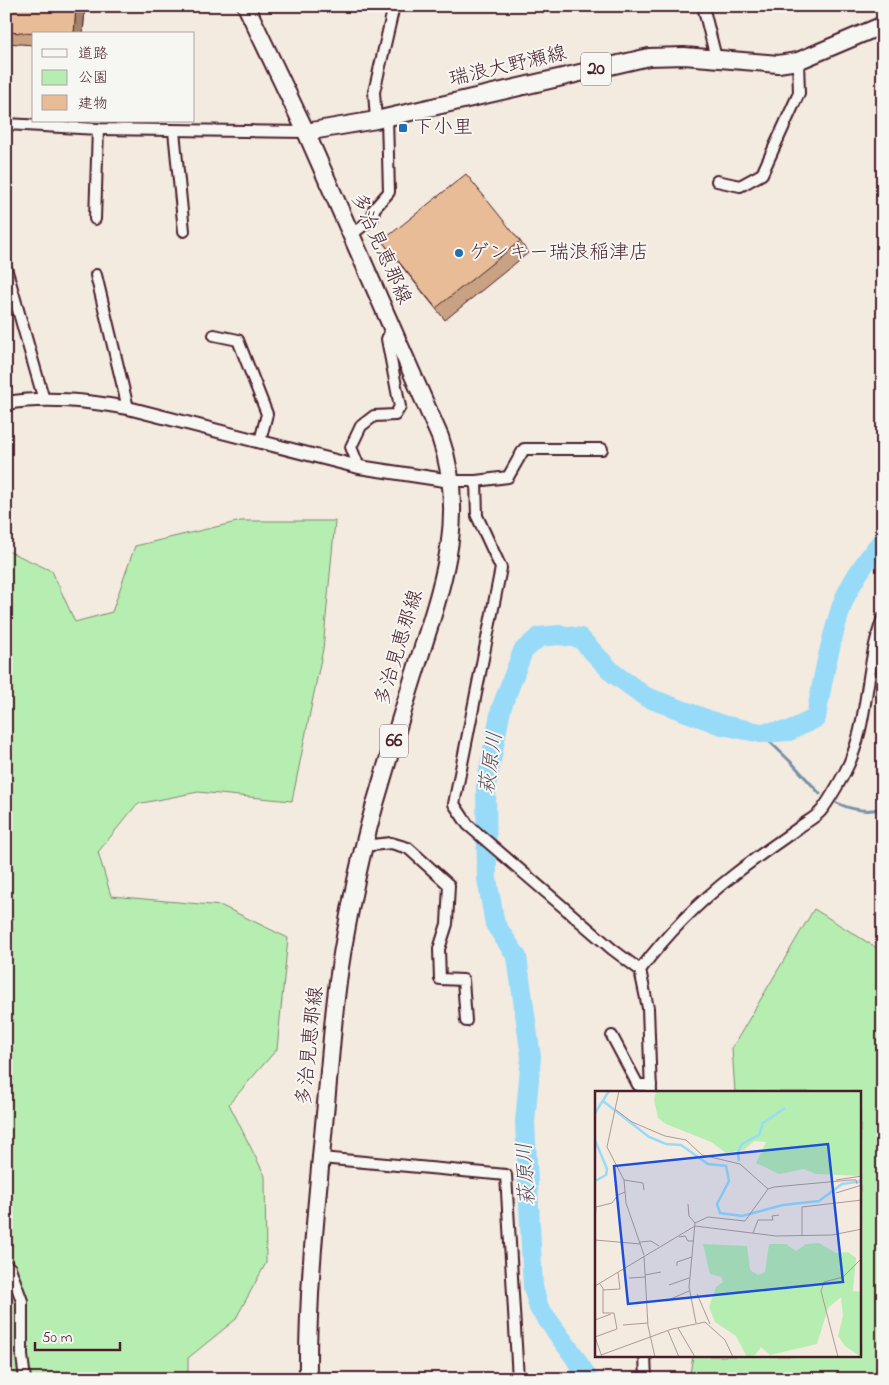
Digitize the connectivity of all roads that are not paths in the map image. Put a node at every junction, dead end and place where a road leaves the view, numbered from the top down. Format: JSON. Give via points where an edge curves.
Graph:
{"nodes":[{"id":1,"x":246,"y":6,"type":"edge"},
{"id":2,"x":394,"y":6,"type":"edge"},
{"id":3,"x":703,"y":6,"type":"edge"},
{"id":4,"x":883,"y":25,"type":"edge"},
{"id":5,"x":716,"y":58,"type":"junction"},
{"id":6,"x":798,"y":61,"type":"junction"},
{"id":7,"x":382,"y":119,"type":"junction"},
{"id":8,"x":6,"y":124,"type":"edge"},
{"id":9,"x":98,"y":129,"type":"junction"},
{"id":10,"x":174,"y":131,"type":"junction"},
{"id":11,"x":306,"y":132,"type":"junction"},
{"id":12,"x":717,"y":181,"type":"dead end"},
{"id":13,"x":95,"y":219,"type":"dead end"},
{"id":14,"x":184,"y":231,"type":"dead end"},
{"id":15,"x":351,"y":235,"type":"junction"},
{"id":16,"x":6,"y":268,"type":"edge"},
{"id":17,"x":96,"y":275,"type":"dead end"},
{"id":18,"x":392,"y":328,"type":"junction"},
{"id":19,"x":214,"y":335,"type":"dead end"},
{"id":20,"x":44,"y":400,"type":"junction"},
{"id":21,"x":6,"y":403,"type":"edge"},
{"id":22,"x":128,"y":408,"type":"junction"},
{"id":23,"x":260,"y":441,"type":"junction"},
{"id":24,"x":602,"y":449,"type":"dead end"},
{"id":25,"x":359,"y":467,"type":"junction"},
{"id":26,"x":451,"y":481,"type":"junction"},
{"id":27,"x":476,"y":481,"type":"junction"},
{"id":28,"x":883,"y":618,"type":"edge"},
{"id":29,"x":363,"y":846,"type":"junction"},
{"id":30,"x":640,"y":970,"type":"junction"},
{"id":31,"x":466,"y":1021,"type":"dead end"},
{"id":32,"x":612,"y":1036,"type":"dead end"},
{"id":33,"x":651,"y":1089,"type":"edge"},
{"id":34,"x":321,"y":1158,"type":"junction"},
{"id":35,"x":6,"y":1265,"type":"edge"},
{"id":36,"x":645,"y":1358,"type":"edge"},
{"id":37,"x":25,"y":1379,"type":"edge"},
{"id":38,"x":308,"y":1379,"type":"edge"},
{"id":39,"x":518,"y":1379,"type":"edge"},
{"id":40,"x":646,"y":1379,"type":"edge"}],
"edges":[{"from":1,"to":11,"type":"main road"},
{"from":2,"to":7,"type":"street","via":[[374,92]]},
{"from":3,"to":5,"type":"street"},
{"from":4,"to":6,"type":"main road","name":"瑞浪大野瀬線","number":"20"},
{"from":5,"to":6,"type":"main road","name":"瑞浪大野瀬線","number":"20","via":[[778,64]]},
{"from":5,"to":7,"type":"main road","name":"瑞浪大野瀬線","number":"20","via":[[649,57]]},
{"from":6,"to":12,"type":"street","via":[[799,93],[762,174],[740,186]]},
{"from":7,"to":11,"type":"main road","name":"瑞浪大野瀬線","number":"20"},
{"from":7,"to":15,"type":"street","via":[[389,192],[374,209],[373,218]]},
{"from":8,"to":9,"type":"street"},
{"from":9,"to":10,"type":"street"},
{"from":9,"to":13,"type":"street"},
{"from":10,"to":11,"type":"street"},
{"from":10,"to":14,"type":"street"},
{"from":11,"to":15,"type":"main road","name":"多治見恵那線","number":"66"},
{"from":15,"to":18,"type":"main road","name":"多治見恵那線","number":"66"},
{"from":16,"to":20,"type":"street"},
{"from":17,"to":22,"type":"street"},
{"from":18,"to":25,"type":"street","via":[[387,339],[400,407],[395,414],[374,416],[361,426],[351,447]]},
{"from":18,"to":26,"type":"main road","name":"多治見恵那線","number":"66","via":[[440,437]]},
{"from":19,"to":23,"type":"street","via":[[238,340],[267,414]]},
{"from":20,"to":21,"type":"street"},
{"from":20,"to":22,"type":"street","via":[[72,400]]},
{"from":22,"to":23,"type":"street"},
{"from":23,"to":25,"type":"street"},
{"from":24,"to":27,"type":"street","via":[[524,449],[508,477]]},
{"from":25,"to":26,"type":"street"},
{"from":26,"to":27,"type":"street"},
{"from":26,"to":29,"type":"main road","name":"多治見恵那線","number":"66","via":[[451,544],[443,582]]},
{"from":27,"to":30,"type":"street","via":[[477,516],[501,568],[454,804],[468,825]]},
{"from":28,"to":30,"type":"street","via":[[868,677],[856,750],[821,811],[703,901]]},
{"from":29,"to":31,"type":"street","via":[[390,843],[408,848],[449,885],[447,924],[439,949],[440,979],[463,980]]},
{"from":29,"to":34,"type":"main road","name":"多治見恵那線","number":"66","via":[[338,988]]},
{"from":30,"to":33,"type":"street","via":[[648,1008]]},
{"from":32,"to":33,"type":"street","via":[[638,1084]]},
{"from":34,"to":38,"type":"main road","name":"多治見恵那線","number":"66","via":[[310,1295]]},
{"from":34,"to":39,"type":"street","via":[[506,1175]]},
{"from":35,"to":37,"type":"street","via":[[22,1300]]},
{"from":36,"to":40,"type":"street"}]}
